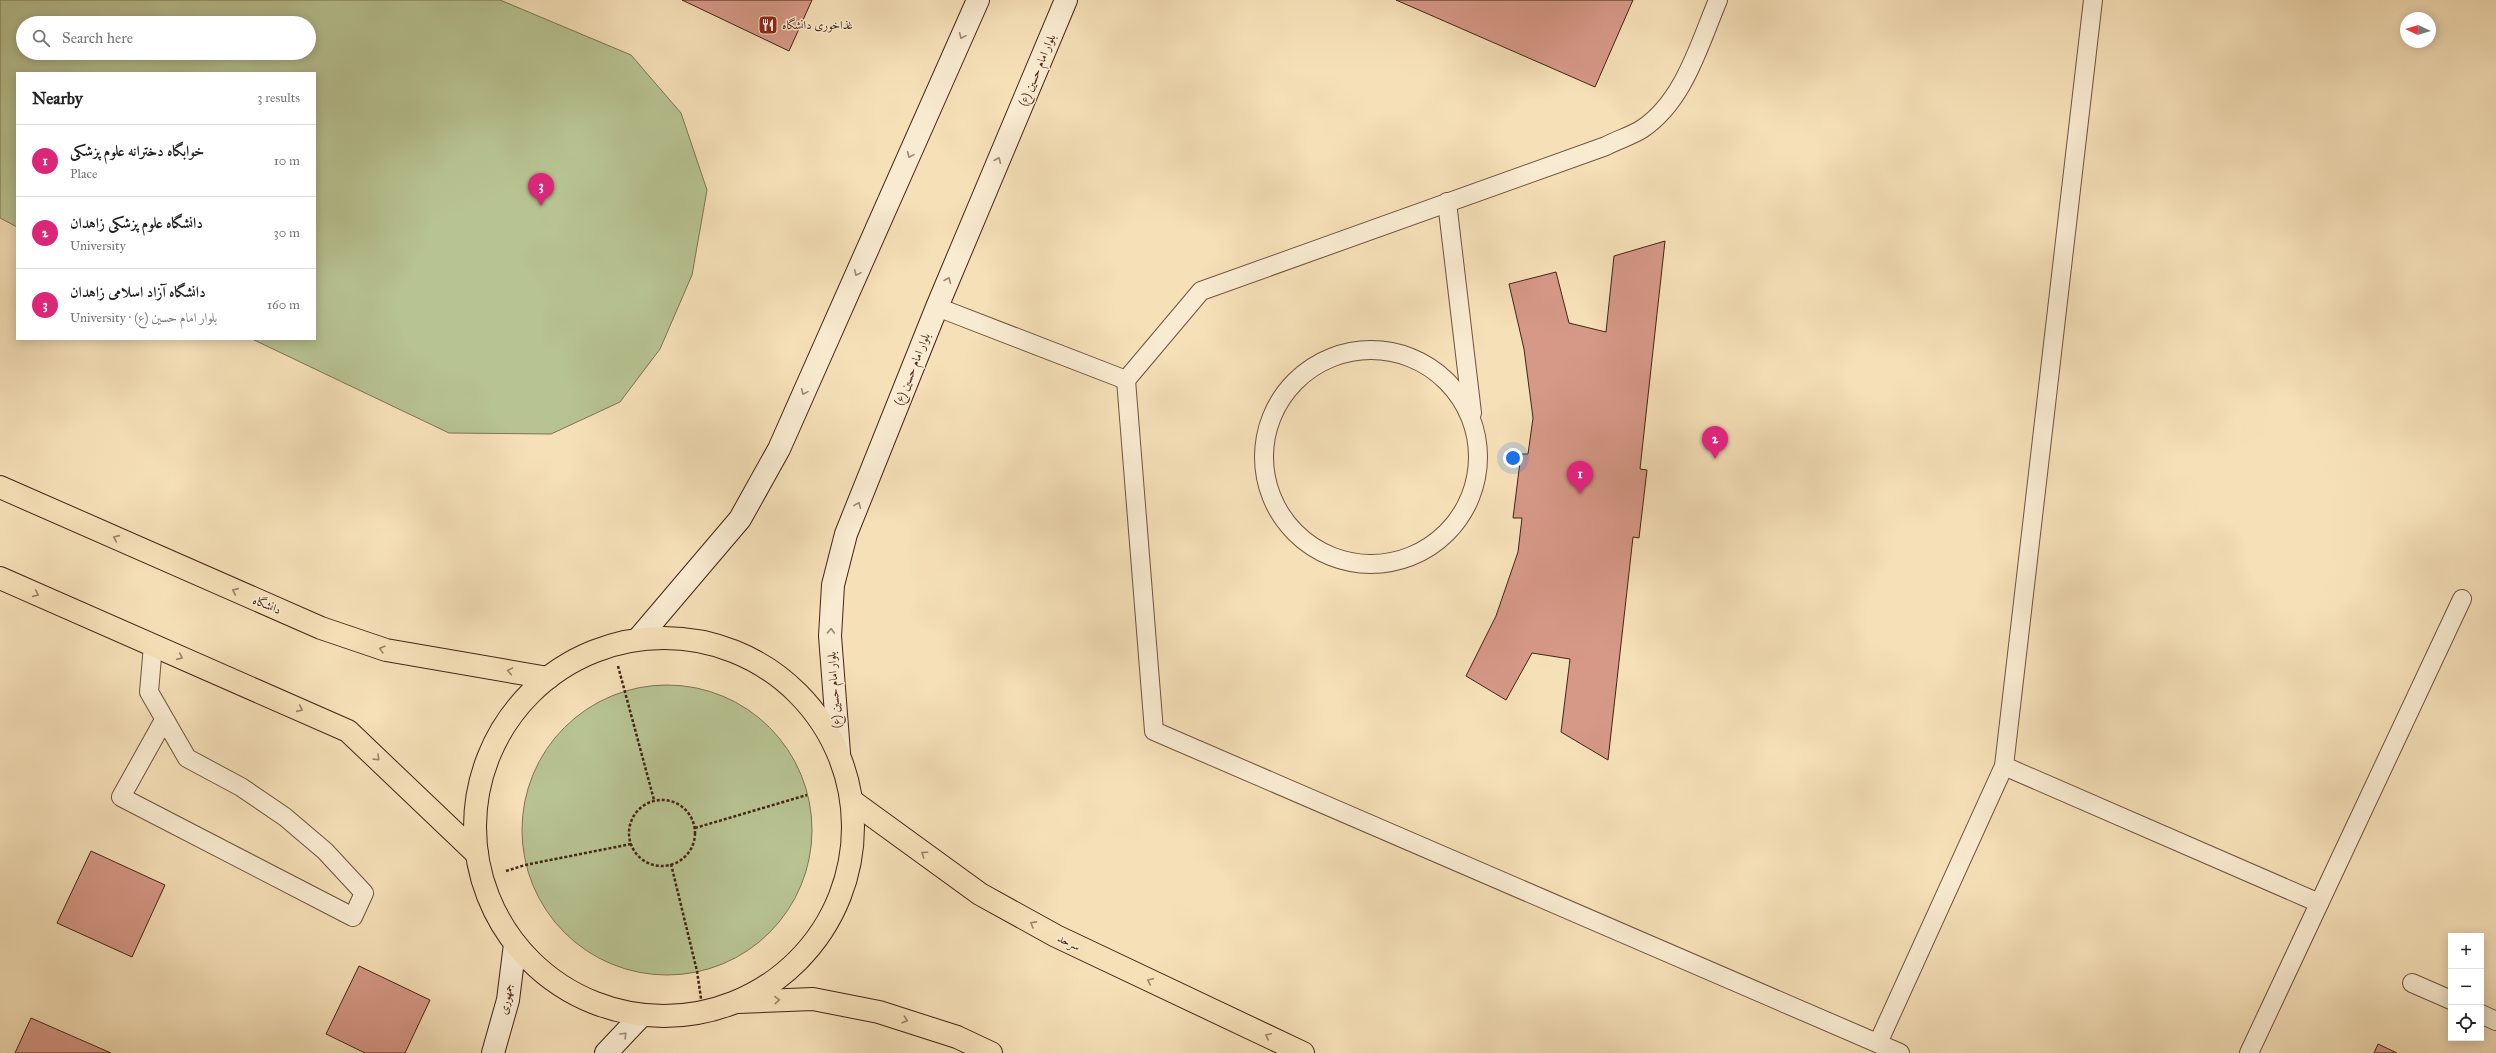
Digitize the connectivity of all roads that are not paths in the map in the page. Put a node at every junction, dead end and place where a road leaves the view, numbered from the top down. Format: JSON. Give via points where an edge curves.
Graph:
{"nodes":[{"id":1,"x":978,"y":0,"type":"edge"},
{"id":2,"x":1066,"y":0,"type":"edge"},
{"id":3,"x":1718,"y":0,"type":"edge"},
{"id":4,"x":2093,"y":0,"type":"edge"},
{"id":5,"x":1447,"y":202,"type":"junction"},
{"id":6,"x":937,"y":306,"type":"junction"},
{"id":7,"x":1126,"y":380,"type":"junction"},
{"id":8,"x":1473,"y":424,"type":"junction"},
{"id":9,"x":0,"y":487,"type":"edge"},
{"id":10,"x":0,"y":578,"type":"edge"},
{"id":11,"x":2462,"y":599,"type":"dead end"},
{"id":12,"x":638,"y":639,"type":"junction"},
{"id":13,"x":153,"y":645,"type":"junction"},
{"id":14,"x":548,"y":678,"type":"junction"},
{"id":15,"x":164,"y":720,"type":"junction"},
{"id":16,"x":839,"y":753,"type":"junction"},
{"id":17,"x":2004,"y":766,"type":"junction"},
{"id":18,"x":852,"y":801,"type":"junction"},
{"id":19,"x":477,"y":854,"type":"junction"},
{"id":20,"x":2320,"y":903,"type":"junction"},
{"id":21,"x":515,"y":944,"type":"junction"},
{"id":22,"x":2412,"y":982,"type":"dead end"},
{"id":23,"x":2448,"y":999,"type":"edge"},
{"id":24,"x":738,"y":1002,"type":"junction"},
{"id":25,"x":2484,"y":1015,"type":"edge"},
{"id":26,"x":641,"y":1016,"type":"junction"},
{"id":27,"x":2496,"y":1021,"type":"edge"},
{"id":28,"x":1878,"y":1044,"type":"junction"},
{"id":29,"x":493,"y":1053,"type":"edge"},
{"id":30,"x":606,"y":1053,"type":"edge"},
{"id":31,"x":991,"y":1053,"type":"edge"},
{"id":32,"x":1303,"y":1053,"type":"edge"},
{"id":33,"x":1900,"y":1053,"type":"edge"},
{"id":34,"x":2249,"y":1053,"type":"edge"}],
"edges":[{"from":1,"to":12,"type":"main road","one_way":true,"via":[[779,449],[740,519]]},
{"from":6,"to":2,"type":"main road","name":"بلوار امام حسین (ع)","one_way":true},
{"from":3,"to":5,"type":"lane","via":[[1690,68],[1671,103],[1642,129],[1606,146]]},
{"from":4,"to":17,"type":"lane"},
{"from":5,"to":7,"type":"lane","via":[[1201,291]]},
{"from":5,"to":8,"type":"lane"},
{"from":6,"to":7,"type":"lane"},
{"from":16,"to":6,"type":"main road","name":"بلوار امام حسین (ع)","one_way":true,"via":[[830,636],[833,585],[846,534]]},
{"from":7,"to":28,"type":"lane","via":[[1154,731]]},
{"from":8,"to":8,"type":"lane","via":[[1461,399],[1443,377],[1420,361],[1394,352],[1366,349],[1338,354],[1313,366],[1292,384],[1276,407],[1267,434],[1264,462],[1269,489],[1286,520],[1299,536],[1322,552],[1348,562],[1376,564],[1404,559],[1429,547],[1450,529],[1466,506],[1476,480],[1477,452]]},
{"from":14,"to":9,"type":"main road","name":"دانشگاه","one_way":true,"via":[[386,650],[321,628]]},
{"from":10,"to":13,"type":"main road","one_way":true},
{"from":11,"to":20,"type":"lane"},
{"from":12,"to":14,"type":"main road","via":[[590,652]]},
{"from":12,"to":16,"type":"main road","via":[[688,638],[736,651],[773,672],[814,711]]},
{"from":13,"to":15,"type":"lane","via":[[149,692]]},
{"from":13,"to":19,"type":"main road","one_way":true,"via":[[348,731]]},
{"from":14,"to":19,"type":"main road","via":[[514,713],[489,756],[477,804]]},
{"from":15,"to":15,"type":"lane","via":[[187,758],[241,787],[285,817],[325,851],[364,893],[353,917],[121,797]]},
{"from":16,"to":18,"type":"main road"},
{"from":17,"to":20,"type":"lane"},
{"from":17,"to":28,"type":"lane"},
{"from":18,"to":24,"type":"main road","via":[[852,851],[840,899],[815,942],[781,977]]},
{"from":32,"to":18,"type":"main road","name":"سرحد","one_way":true,"via":[[1056,936],[980,894]]},
{"from":19,"to":21,"type":"main road","via":[[490,901]]},
{"from":20,"to":34,"type":"lane"},
{"from":21,"to":26,"type":"main road","via":[[550,979],[593,1004]]},
{"from":21,"to":29,"type":"main road","name":"جمهوری","via":[[508,1000]]},
{"from":22,"to":23,"type":"lane"},
{"from":24,"to":26,"type":"main road","via":[[691,1015]]},
{"from":24,"to":31,"type":"main road","one_way":true,"via":[[813,999],[864,1009],[957,1037]]},
{"from":25,"to":27,"type":"lane"},
{"from":30,"to":26,"type":"main road","one_way":true},
{"from":28,"to":33,"type":"lane"}]}
